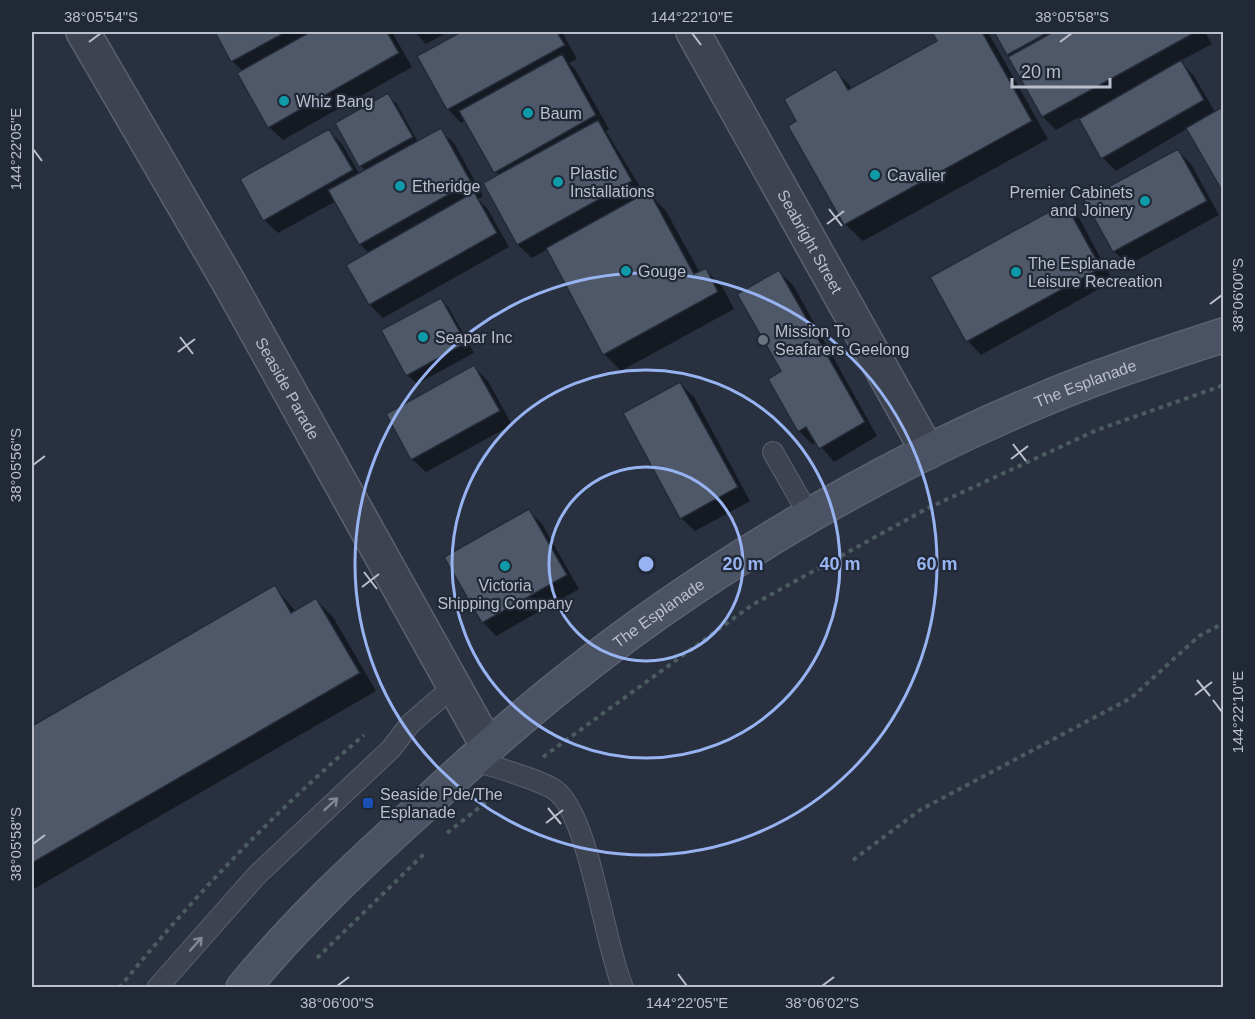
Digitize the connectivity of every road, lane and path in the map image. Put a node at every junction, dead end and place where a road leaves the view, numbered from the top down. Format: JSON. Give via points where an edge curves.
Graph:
{"nodes":[{"id":1,"x":83,"y":32,"type":"edge"},
{"id":2,"x":693,"y":32,"type":"edge"},
{"id":3,"x":1224,"y":335,"type":"edge"},
{"id":4,"x":1224,"y":385,"type":"edge"},
{"id":5,"x":773,"y":452,"type":"dead end"},
{"id":6,"x":928,"y":452,"type":"junction"},
{"id":7,"x":810,"y":517,"type":"junction"},
{"id":8,"x":1224,"y":623,"type":"edge"},
{"id":9,"x":455,"y":685,"type":"junction"},
{"id":10,"x":480,"y":753,"type":"junction"},
{"id":11,"x":519,"y":777,"type":"junction"},
{"id":12,"x":441,"y":837,"type":"dead end"},
{"id":13,"x":433,"y":845,"type":"dead end"},
{"id":14,"x":853,"y":860,"type":"dead end"},
{"id":15,"x":313,"y":962,"type":"dead end"},
{"id":16,"x":157,"y":987,"type":"edge"},
{"id":17,"x":243,"y":987,"type":"edge"},
{"id":18,"x":623,"y":987,"type":"edge"}],
"edges":[{"from":1,"to":9,"type":"street","name":"Seaside Parade"},
{"from":2,"to":6,"type":"street","name":"Seabright Street"},
{"from":3,"to":6,"type":"street","name":"The Esplanade","via":[[1040,400]]},
{"from":4,"to":11,"type":"path","via":[[1097,430],[926,509],[752,605]]},
{"from":5,"to":7,"type":"lane"},
{"from":6,"to":7,"type":"street","name":"The Esplanade"},
{"from":7,"to":10,"type":"street","name":"The Esplanade","via":[[708,579],[621,640],[570,677]]},
{"from":8,"to":14,"type":"path","via":[[1199,636],[1131,698],[920,810]]},
{"from":9,"to":10,"type":"street","name":"Seaside Parade"},
{"from":16,"to":9,"type":"lane","one_way":true,"via":[[257,876],[391,749],[410,724]]},
{"from":10,"to":11,"type":"lane"},
{"from":10,"to":17,"type":"street","name":"The Esplanade","via":[[374,850]]},
{"from":11,"to":12,"type":"path"},
{"from":11,"to":18,"type":"lane","via":[[551,788],[568,806],[585,849]]},
{"from":13,"to":15,"type":"path"}]}
